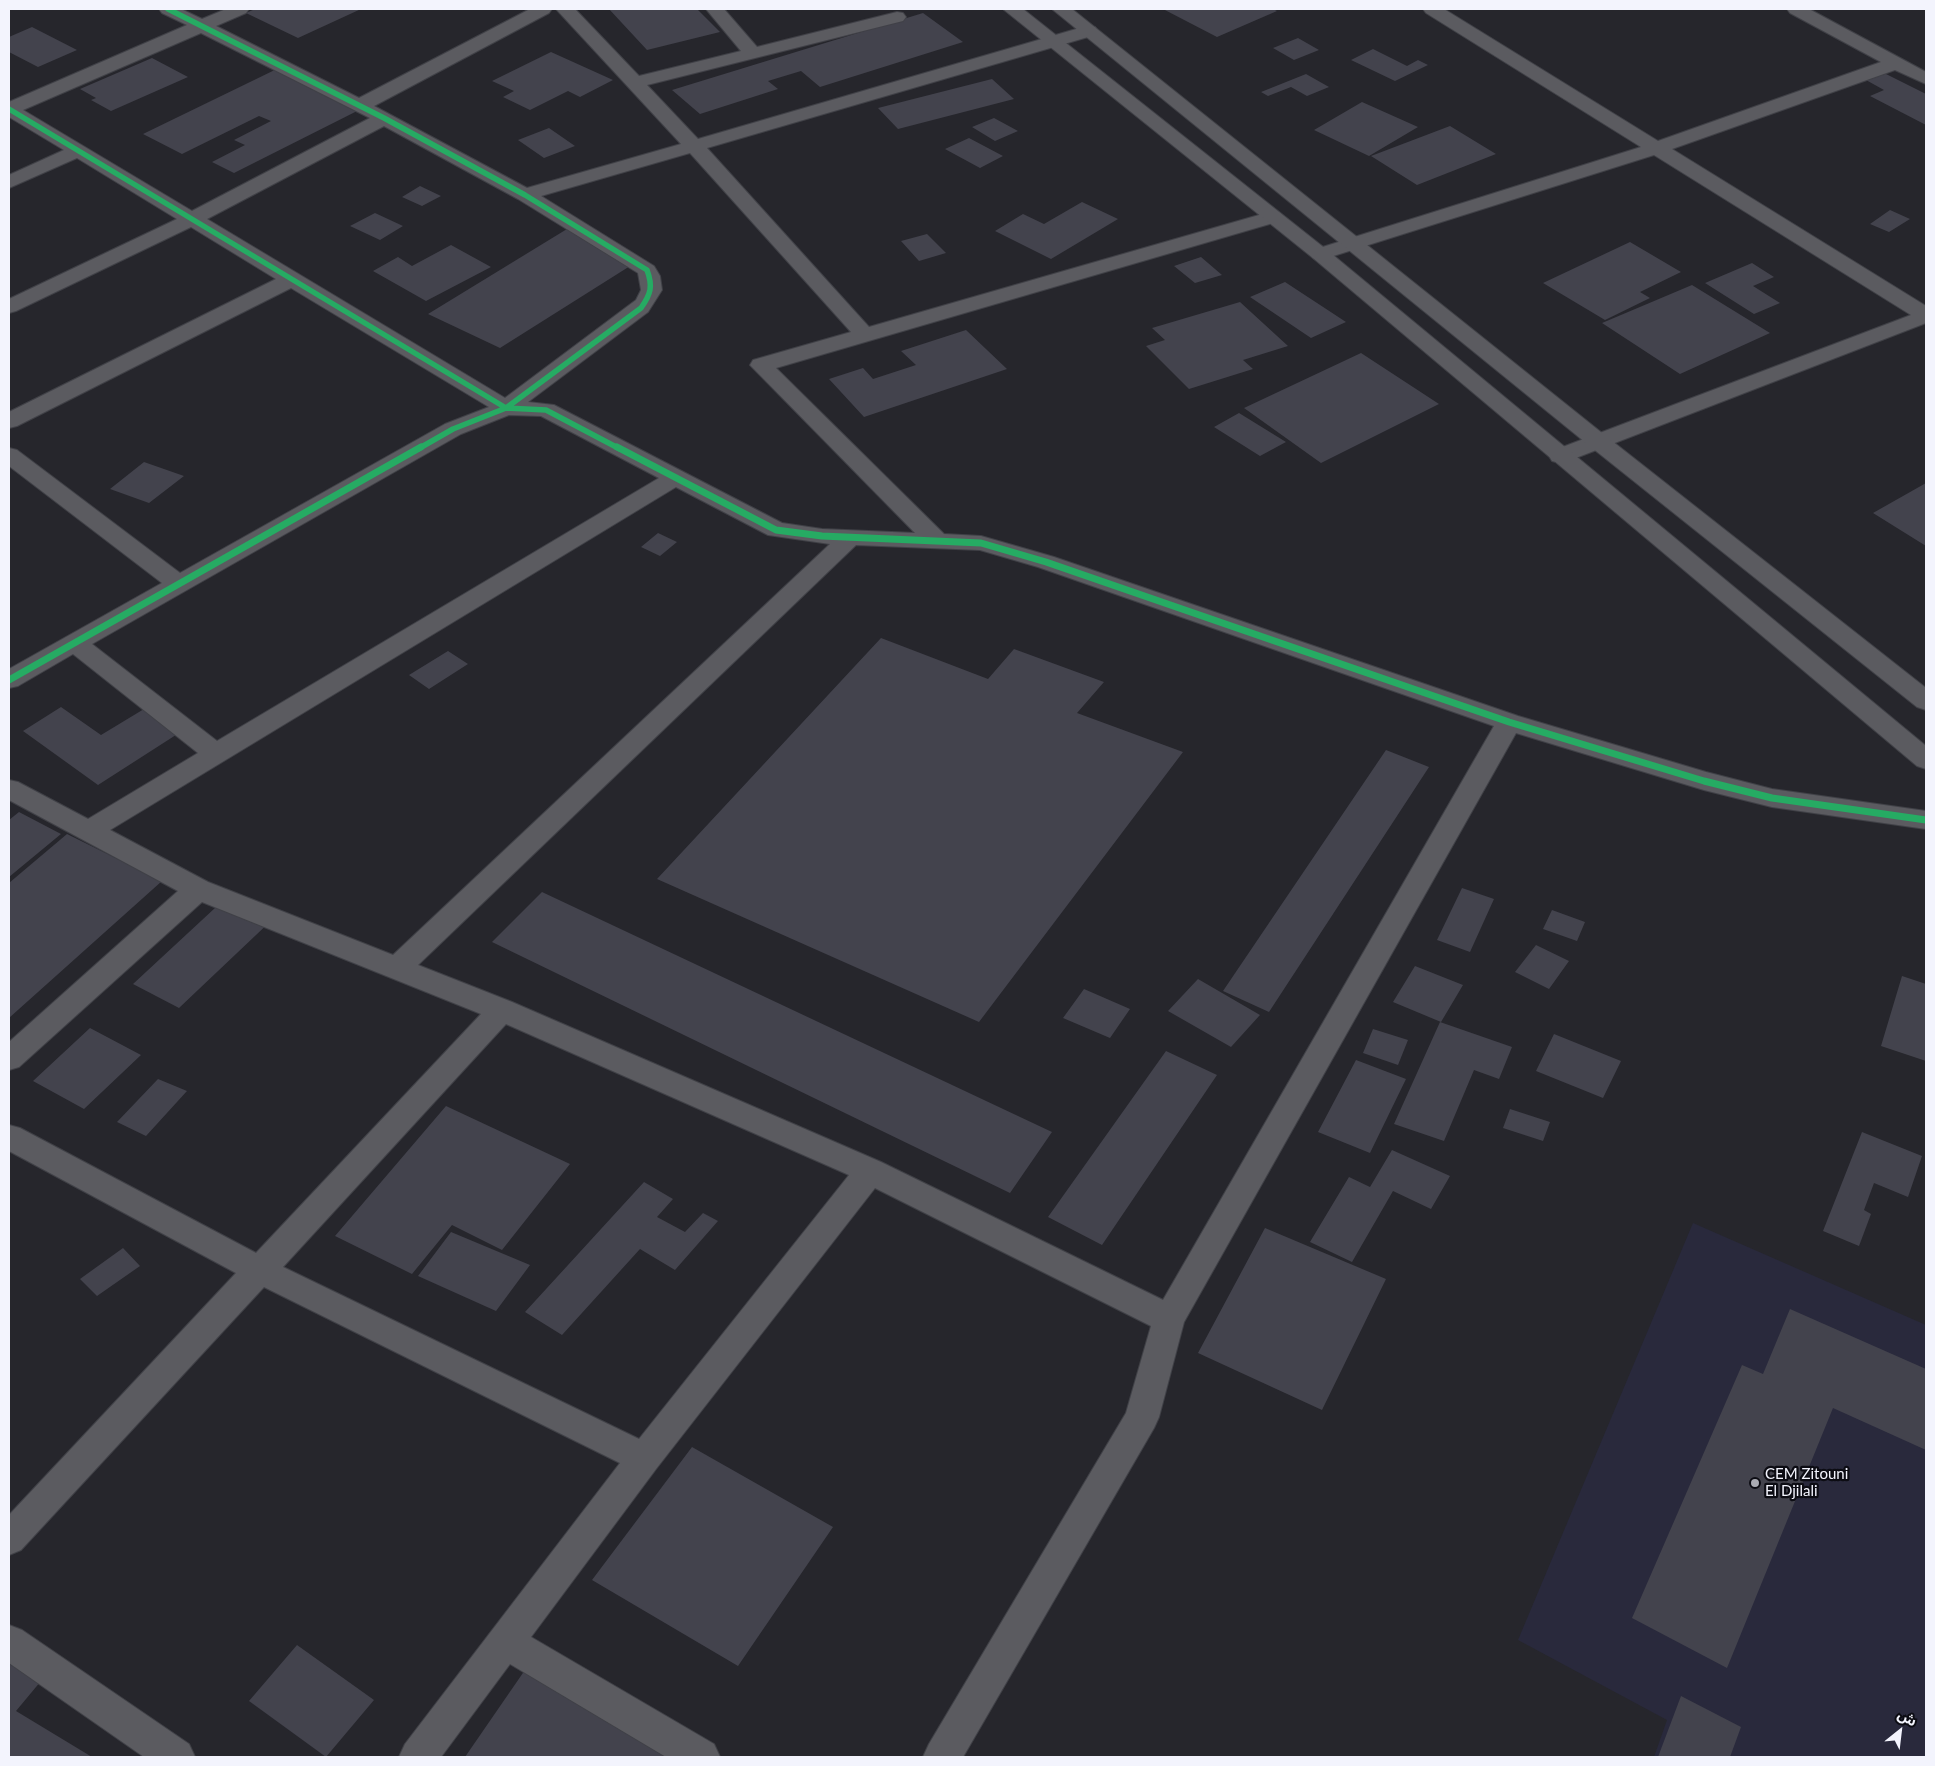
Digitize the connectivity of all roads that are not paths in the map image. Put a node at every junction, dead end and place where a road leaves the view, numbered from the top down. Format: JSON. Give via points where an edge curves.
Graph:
{"nodes":[{"id":1,"x":168,"y":9,"type":"edge"},
{"id":2,"x":240,"y":9,"type":"edge"},
{"id":3,"x":543,"y":9,"type":"edge"},
{"id":4,"x":566,"y":9,"type":"edge"},
{"id":5,"x":715,"y":9,"type":"edge"},
{"id":6,"x":1012,"y":9,"type":"edge"},
{"id":7,"x":1061,"y":9,"type":"edge"},
{"id":8,"x":1432,"y":9,"type":"edge"},
{"id":9,"x":1796,"y":9,"type":"edge"},
{"id":10,"x":897,"y":17,"type":"dead end"},
{"id":11,"x":200,"y":26,"type":"junction"},
{"id":12,"x":1089,"y":31,"type":"junction"},
{"id":13,"x":1052,"y":42,"type":"junction"},
{"id":14,"x":753,"y":54,"type":"junction"},
{"id":15,"x":1897,"y":63,"type":"junction"},
{"id":16,"x":1926,"y":79,"type":"edge"},
{"id":17,"x":634,"y":83,"type":"junction"},
{"id":18,"x":358,"y":106,"type":"junction"},
{"id":19,"x":9,"y":109,"type":"edge"},
{"id":20,"x":384,"y":118,"type":"junction"},
{"id":21,"x":694,"y":146,"type":"junction"},
{"id":22,"x":1657,"y":148,"type":"junction"},
{"id":23,"x":78,"y":150,"type":"junction"},
{"id":24,"x":9,"y":182,"type":"edge"},
{"id":25,"x":525,"y":194,"type":"junction"},
{"id":26,"x":1273,"y":217,"type":"junction"},
{"id":27,"x":192,"y":219,"type":"junction"},
{"id":28,"x":1354,"y":244,"type":"junction"},
{"id":29,"x":1320,"y":254,"type":"junction"},
{"id":30,"x":292,"y":279,"type":"junction"},
{"id":31,"x":9,"y":307,"type":"edge"},
{"id":32,"x":1926,"y":316,"type":"edge"},
{"id":33,"x":864,"y":335,"type":"junction"},
{"id":34,"x":506,"y":408,"type":"junction"},
{"id":35,"x":9,"y":421,"type":"edge"},
{"id":36,"x":1599,"y":442,"type":"junction"},
{"id":37,"x":9,"y":455,"type":"edge"},
{"id":38,"x":1560,"y":456,"type":"junction"},
{"id":39,"x":675,"y":478,"type":"junction"},
{"id":40,"x":852,"y":536,"type":"junction"},
{"id":41,"x":936,"y":540,"type":"junction"},
{"id":42,"x":179,"y":584,"type":"junction"},
{"id":43,"x":75,"y":643,"type":"junction"},
{"id":44,"x":9,"y":680,"type":"edge"},
{"id":45,"x":1926,"y":701,"type":"edge"},
{"id":46,"x":1509,"y":722,"type":"junction"},
{"id":47,"x":216,"y":754,"type":"junction"},
{"id":48,"x":1926,"y":760,"type":"edge"},
{"id":49,"x":9,"y":789,"type":"edge"},
{"id":50,"x":1926,"y":820,"type":"edge"},
{"id":51,"x":88,"y":831,"type":"junction"},
{"id":52,"x":198,"y":889,"type":"junction"},
{"id":53,"x":397,"y":968,"type":"junction"},
{"id":54,"x":502,"y":1010,"type":"junction"},
{"id":55,"x":9,"y":1058,"type":"edge"},
{"id":56,"x":9,"y":1137,"type":"edge"},
{"id":57,"x":870,"y":1171,"type":"junction"},
{"id":58,"x":259,"y":1270,"type":"junction"},
{"id":59,"x":1169,"y":1319,"type":"junction"},
{"id":60,"x":644,"y":1458,"type":"junction"},
{"id":61,"x":9,"y":1539,"type":"edge"},
{"id":62,"x":506,"y":1641,"type":"junction"},
{"id":63,"x":9,"y":1642,"type":"edge"},
{"id":64,"x":176,"y":1757,"type":"edge"},
{"id":65,"x":418,"y":1757,"type":"edge"},
{"id":66,"x":701,"y":1757,"type":"edge"},
{"id":67,"x":942,"y":1757,"type":"edge"}],
"edges":[{"from":1,"to":11,"type":"street"},
{"from":2,"to":11,"type":"street"},
{"from":3,"to":18,"type":"street"},
{"from":4,"to":17,"type":"street"},
{"from":5,"to":14,"type":"street"},
{"from":6,"to":13,"type":"street"},
{"from":7,"to":12,"type":"street"},
{"from":8,"to":22,"type":"street"},
{"from":9,"to":15,"type":"street"},
{"from":10,"to":14,"type":"street"},
{"from":11,"to":18,"type":"street"},
{"from":11,"to":19,"type":"street"},
{"from":12,"to":13,"type":"street"},
{"from":12,"to":28,"type":"street"},
{"from":13,"to":21,"type":"street"},
{"from":13,"to":26,"type":"street"},
{"from":14,"to":17,"type":"street"},
{"from":15,"to":16,"type":"street"},
{"from":15,"to":22,"type":"street"},
{"from":17,"to":21,"type":"street"},
{"from":18,"to":20,"type":"street"},
{"from":19,"to":23,"type":"street"},
{"from":20,"to":25,"type":"street"},
{"from":20,"to":27,"type":"street"},
{"from":21,"to":25,"type":"street"},
{"from":21,"to":33,"type":"street"},
{"from":22,"to":28,"type":"street"},
{"from":22,"to":32,"type":"street"},
{"from":23,"to":24,"type":"street"},
{"from":23,"to":27,"type":"street"},
{"from":25,"to":34,"type":"street","via":[[633,260],[647,270],[653,284],[650,296],[641,308]]},
{"from":26,"to":29,"type":"street"},
{"from":26,"to":33,"type":"street"},
{"from":27,"to":30,"type":"street"},
{"from":27,"to":31,"type":"street"},
{"from":28,"to":29,"type":"street"},
{"from":28,"to":36,"type":"street"},
{"from":29,"to":38,"type":"street"},
{"from":30,"to":34,"type":"street"},
{"from":30,"to":35,"type":"street"},
{"from":32,"to":36,"type":"street"},
{"from":33,"to":41,"type":"street","via":[[761,365]]},
{"from":34,"to":39,"type":"street","via":[[546,410]]},
{"from":34,"to":42,"type":"street","via":[[453,429]]},
{"from":36,"to":38,"type":"street"},
{"from":36,"to":45,"type":"street"},
{"from":37,"to":42,"type":"street"},
{"from":38,"to":48,"type":"street"},
{"from":39,"to":40,"type":"street","via":[[776,530]]},
{"from":39,"to":47,"type":"street"},
{"from":40,"to":41,"type":"street"},
{"from":40,"to":53,"type":"street"},
{"from":41,"to":46,"type":"street","via":[[981,542],[1046,562]]},
{"from":42,"to":43,"type":"street"},
{"from":43,"to":44,"type":"street"},
{"from":43,"to":47,"type":"street"},
{"from":46,"to":50,"type":"street","via":[[1704,781],[1762,795]]},
{"from":46,"to":59,"type":"street"},
{"from":47,"to":51,"type":"street"},
{"from":49,"to":51,"type":"street"},
{"from":51,"to":52,"type":"street"},
{"from":52,"to":53,"type":"street"},
{"from":52,"to":55,"type":"street"},
{"from":53,"to":54,"type":"street"},
{"from":54,"to":57,"type":"street"},
{"from":54,"to":58,"type":"street"},
{"from":56,"to":58,"type":"street"},
{"from":57,"to":59,"type":"street"},
{"from":57,"to":60,"type":"street"},
{"from":58,"to":60,"type":"street"},
{"from":58,"to":61,"type":"street"},
{"from":59,"to":67,"type":"street","via":[[1142,1417]]},
{"from":60,"to":62,"type":"street"},
{"from":62,"to":65,"type":"street"},
{"from":62,"to":66,"type":"street"},
{"from":63,"to":64,"type":"street"}]}
